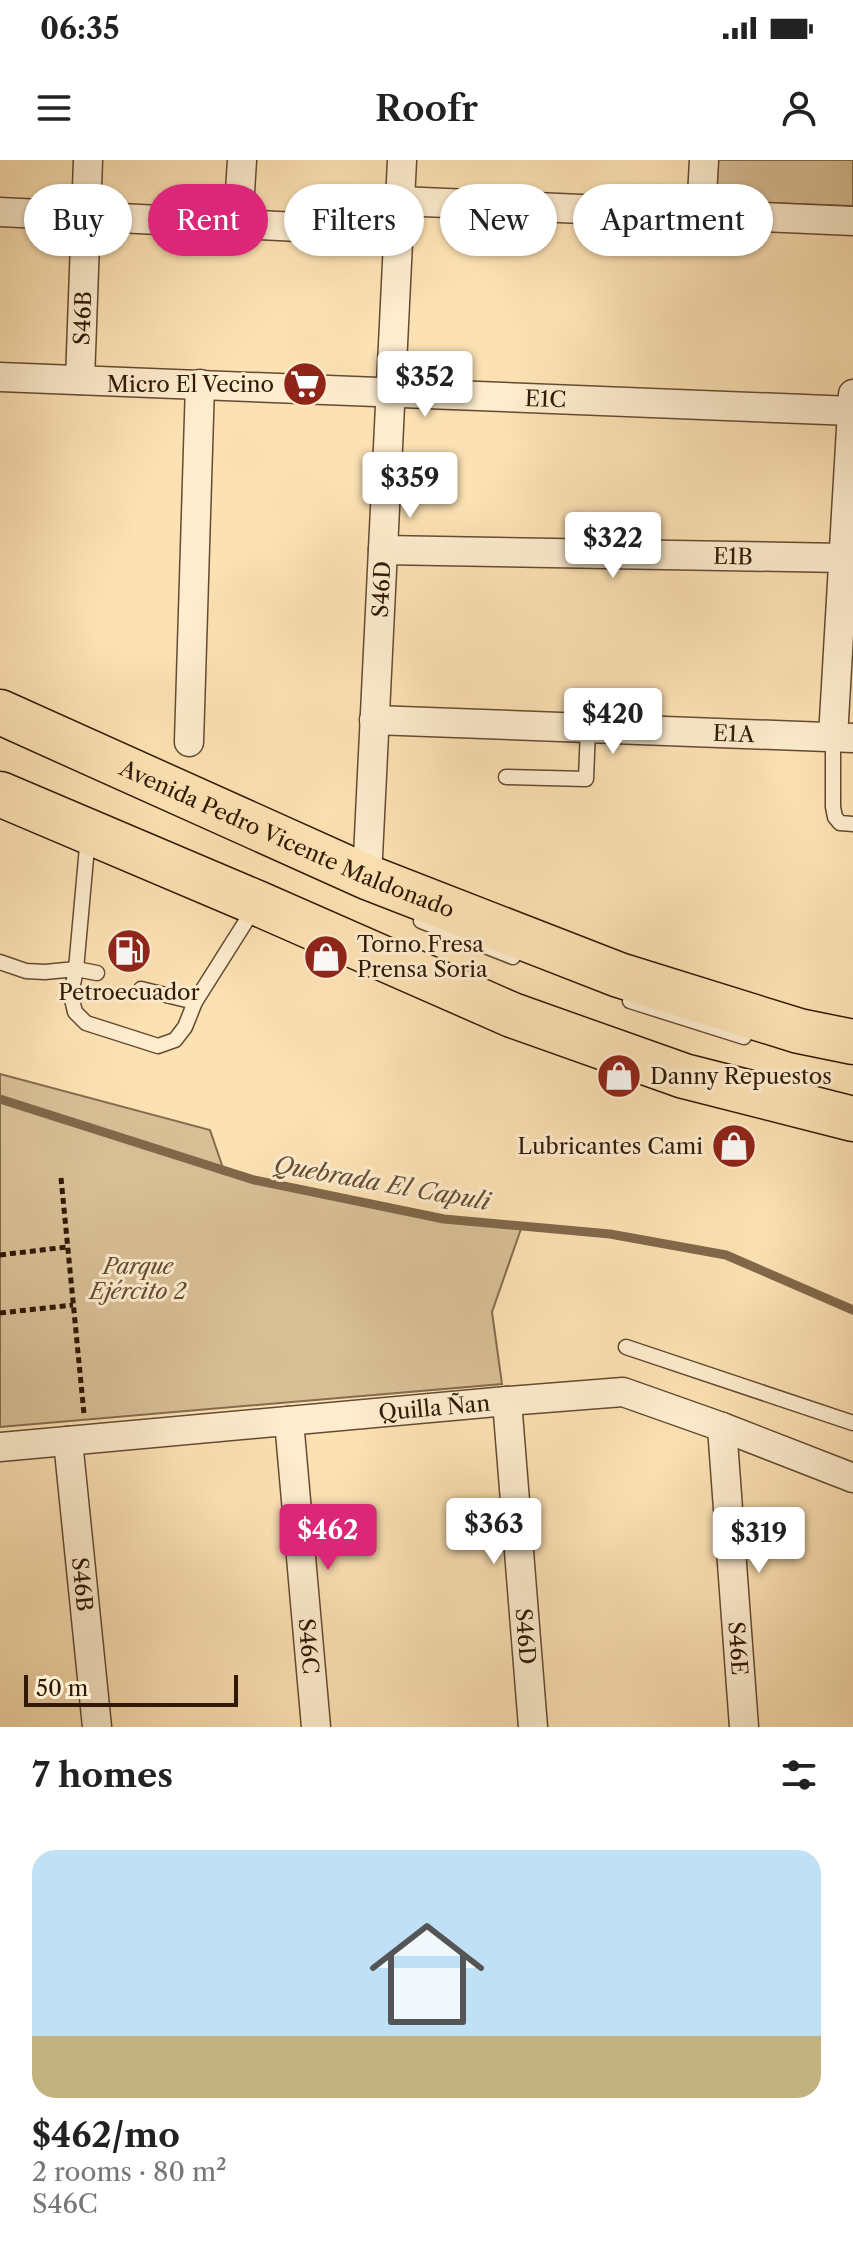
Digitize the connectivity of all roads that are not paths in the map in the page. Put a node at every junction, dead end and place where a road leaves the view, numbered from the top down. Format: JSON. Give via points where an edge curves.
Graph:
{"nodes":[{"id":1,"x":88,"y":160,"type":"edge"},
{"id":2,"x":242,"y":160,"type":"edge"},
{"id":3,"x":402,"y":160,"type":"edge"},
{"id":4,"x":704,"y":160,"type":"edge"},
{"id":5,"x":87,"y":184,"type":"edge"},
{"id":6,"x":240,"y":184,"type":"edge"},
{"id":7,"x":401,"y":184,"type":"edge"},
{"id":8,"x":703,"y":184,"type":"edge"},
{"id":9,"x":424,"y":202,"type":"edge"},
{"id":10,"x":573,"y":209,"type":"edge"},
{"id":11,"x":0,"y":212,"type":"edge"},
{"id":12,"x":24,"y":213,"type":"edge"},
{"id":13,"x":773,"y":218,"type":"edge"},
{"id":14,"x":853,"y":221,"type":"edge"},
{"id":15,"x":84,"y":256,"type":"edge"},
{"id":16,"x":397,"y":256,"type":"edge"},
{"id":17,"x":0,"y":377,"type":"edge"},
{"id":18,"x":80,"y":380,"type":"junction"},
{"id":19,"x":200,"y":384,"type":"junction"},
{"id":20,"x":391,"y":392,"type":"junction"},
{"id":21,"x":853,"y":393,"type":"edge"},
{"id":22,"x":852,"y":410,"type":"edge"},
{"id":23,"x":383,"y":550,"type":"junction"},
{"id":24,"x":843,"y":558,"type":"junction"},
{"id":25,"x":0,"y":712,"type":"edge"},
{"id":26,"x":374,"y":720,"type":"junction"},
{"id":27,"x":588,"y":729,"type":"junction"},
{"id":28,"x":843,"y":737,"type":"edge"},
{"id":29,"x":189,"y":742,"type":"dead end"},
{"id":30,"x":506,"y":777,"type":"dead end"},
{"id":31,"x":0,"y":794,"type":"edge"},
{"id":32,"x":853,"y":824,"type":"edge"},
{"id":33,"x":88,"y":831,"type":"junction"},
{"id":34,"x":367,"y":877,"type":"junction"},
{"id":35,"x":257,"y":903,"type":"junction"},
{"id":36,"x":413,"y":917,"type":"dead end"},
{"id":37,"x":0,"y":962,"type":"edge"},
{"id":38,"x":526,"y":962,"type":"dead end"},
{"id":39,"x":76,"y":969,"type":"junction"},
{"id":40,"x":97,"y":973,"type":"dead end"},
{"id":41,"x":141,"y":989,"type":"dead end"},
{"id":42,"x":615,"y":995,"type":"dead end"},
{"id":43,"x":195,"y":1002,"type":"junction"},
{"id":44,"x":756,"y":1040,"type":"dead end"},
{"id":45,"x":853,"y":1042,"type":"edge"},
{"id":46,"x":853,"y":1119,"type":"edge"},
{"id":47,"x":626,"y":1347,"type":"dead end"},
{"id":48,"x":507,"y":1401,"type":"junction"},
{"id":49,"x":289,"y":1421,"type":"junction"},
{"id":50,"x":853,"y":1423,"type":"edge"},
{"id":51,"x":722,"y":1427,"type":"junction"},
{"id":52,"x":78,"y":1440,"type":"junction"},
{"id":53,"x":0,"y":1447,"type":"edge"},
{"id":54,"x":853,"y":1478,"type":"edge"},
{"id":55,"x":97,"y":1727,"type":"edge"},
{"id":56,"x":316,"y":1727,"type":"edge"},
{"id":57,"x":533,"y":1727,"type":"edge"},
{"id":58,"x":744,"y":1727,"type":"edge"}],
"edges":[{"from":1,"to":5,"type":"street","name":"S46B"},
{"from":2,"to":6,"type":"street"},
{"from":3,"to":7,"type":"street","name":"S46D"},
{"from":4,"to":8,"type":"street"},
{"from":9,"to":10,"type":"street"},
{"from":11,"to":12,"type":"street"},
{"from":13,"to":14,"type":"street"},
{"from":15,"to":18,"type":"street","name":"S46B"},
{"from":16,"to":20,"type":"street","name":"S46D"},
{"from":17,"to":18,"type":"street","name":"E1C"},
{"from":18,"to":19,"type":"street","name":"E1C"},
{"from":19,"to":20,"type":"street","name":"E1C"},
{"from":19,"to":29,"type":"street"},
{"from":20,"to":22,"type":"street","name":"E1C"},
{"from":20,"to":23,"type":"street","name":"S46D"},
{"from":21,"to":22,"type":"street"},
{"from":22,"to":24,"type":"street"},
{"from":23,"to":24,"type":"street","name":"E1B"},
{"from":23,"to":26,"type":"street","name":"S46D"},
{"from":24,"to":28,"type":"street"},
{"from":25,"to":34,"type":"main road","name":"Avenida Pedro Vicente Maldonado"},
{"from":26,"to":27,"type":"street","name":"E1A"},
{"from":26,"to":34,"type":"street","name":"S46D"},
{"from":27,"to":28,"type":"street","name":"E1A"},
{"from":27,"to":30,"type":"lane","via":[[586,779]]},
{"from":28,"to":32,"type":"lane","via":[[833,807],[840,823]]},
{"from":31,"to":33,"type":"main road"},
{"from":33,"to":35,"type":"main road"},
{"from":33,"to":39,"type":"lane"},
{"from":34,"to":45,"type":"main road","name":"Avenida Pedro Vicente Maldonado","via":[[619,975],[799,1031]]},
{"from":35,"to":43,"type":"lane"},
{"from":35,"to":46,"type":"main road","via":[[512,1015],[684,1076]]},
{"from":36,"to":38,"type":"lane"},
{"from":37,"to":39,"type":"lane","via":[[26,971]]},
{"from":39,"to":40,"type":"lane"},
{"from":39,"to":43,"type":"lane","via":[[71,995],[75,1012],[86,1023],[158,1046],[175,1040]]},
{"from":41,"to":43,"type":"lane"},
{"from":42,"to":44,"type":"lane"},
{"from":47,"to":50,"type":"lane"},
{"from":48,"to":49,"type":"street","name":"Quilla Ñan"},
{"from":48,"to":51,"type":"street","name":"Quilla Ñan","via":[[623,1392]]},
{"from":48,"to":57,"type":"street","name":"S46D"},
{"from":49,"to":52,"type":"street","name":"Quilla Ñan"},
{"from":49,"to":56,"type":"street","name":"S46C"},
{"from":51,"to":54,"type":"street","name":"Quilla Ñan"},
{"from":51,"to":58,"type":"street","name":"S46E"},
{"from":52,"to":53,"type":"street","name":"Quilla Ñan"},
{"from":52,"to":55,"type":"street","name":"S46B"}]}
